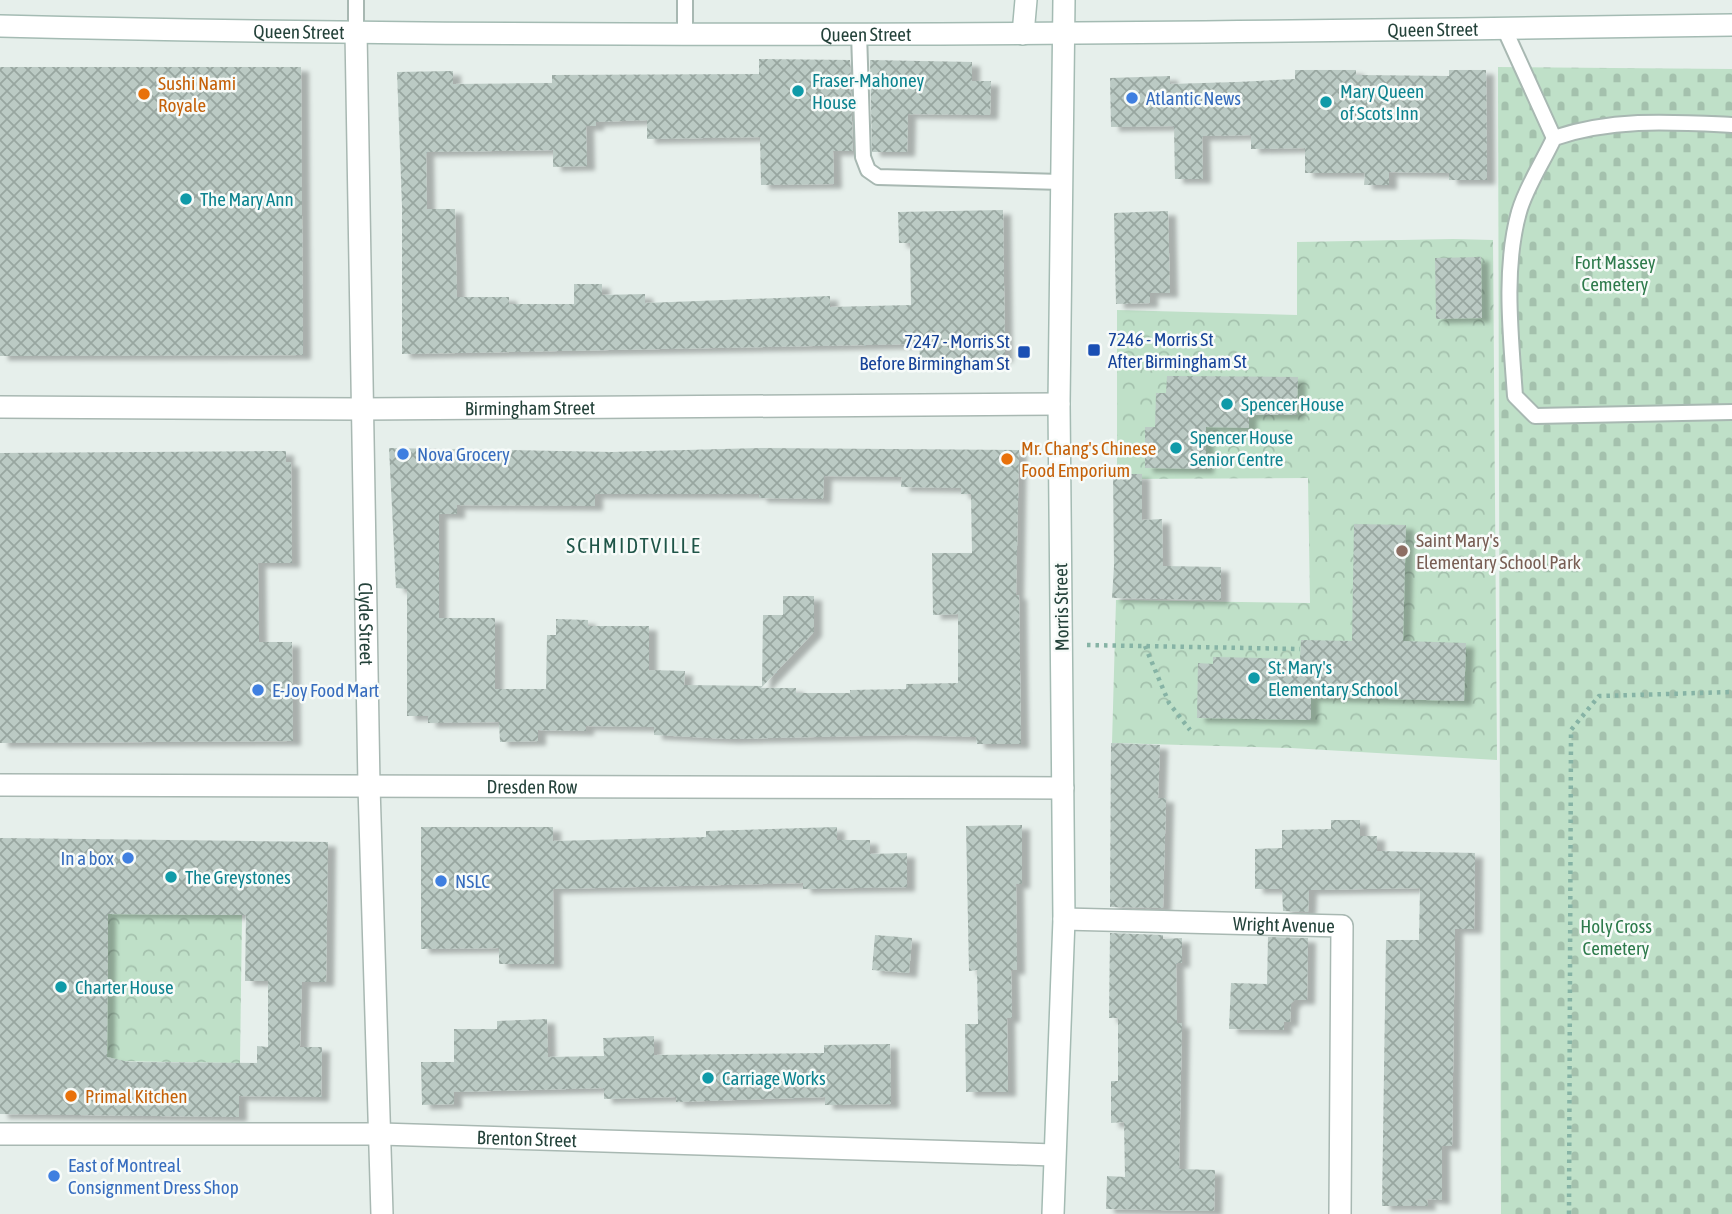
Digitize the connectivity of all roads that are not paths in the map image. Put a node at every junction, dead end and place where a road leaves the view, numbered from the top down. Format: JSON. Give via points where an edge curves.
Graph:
{"nodes":[{"id":1,"x":356,"y":0,"type":"edge"},
{"id":2,"x":685,"y":0,"type":"edge"},
{"id":3,"x":1026,"y":0,"type":"edge"},
{"id":4,"x":1064,"y":0,"type":"edge"},
{"id":5,"x":1732,"y":25,"type":"edge"},
{"id":6,"x":0,"y":26,"type":"edge"},
{"id":7,"x":1504,"y":28,"type":"junction"},
{"id":8,"x":356,"y":32,"type":"junction"},
{"id":9,"x":685,"y":33,"type":"junction"},
{"id":10,"x":859,"y":33,"type":"junction"},
{"id":11,"x":1023,"y":34,"type":"junction"},
{"id":12,"x":1063,"y":34,"type":"junction"},
{"id":13,"x":1732,"y":125,"type":"edge"},
{"id":14,"x":1554,"y":138,"type":"junction"},
{"id":15,"x":1062,"y":182,"type":"junction"},
{"id":16,"x":1059,"y":404,"type":"junction"},
{"id":17,"x":0,"y":407,"type":"edge"},
{"id":18,"x":361,"y":409,"type":"junction"},
{"id":19,"x":1732,"y":412,"type":"edge"},
{"id":20,"x":0,"y":785,"type":"edge"},
{"id":21,"x":369,"y":786,"type":"junction"},
{"id":22,"x":1063,"y":788,"type":"junction"},
{"id":23,"x":1064,"y":919,"type":"junction"},
{"id":24,"x":0,"y":1134,"type":"edge"},
{"id":25,"x":381,"y":1134,"type":"junction"},
{"id":26,"x":1054,"y":1155,"type":"junction"},
{"id":27,"x":382,"y":1214,"type":"edge"},
{"id":28,"x":1053,"y":1214,"type":"edge"},
{"id":29,"x":1340,"y":1214,"type":"edge"}],
"edges":[{"from":1,"to":8,"type":"lane"},
{"from":2,"to":9,"type":"lane"},
{"from":3,"to":11,"type":"street"},
{"from":4,"to":12,"type":"street","name":"Morris Street"},
{"from":5,"to":7,"type":"street","name":"Queen Street"},
{"from":6,"to":8,"type":"street","name":"Queen Street"},
{"from":7,"to":12,"type":"street","name":"Queen Street"},
{"from":7,"to":14,"type":"lane"},
{"from":8,"to":9,"type":"street","name":"Queen Street"},
{"from":8,"to":18,"type":"street","name":"Clyde Street"},
{"from":9,"to":10,"type":"street","name":"Queen Street"},
{"from":10,"to":11,"type":"street","name":"Queen Street"},
{"from":10,"to":15,"type":"lane","via":[[863,158],[868,170],[878,177]]},
{"from":11,"to":12,"type":"street","name":"Queen Street"},
{"from":12,"to":15,"type":"street","name":"Morris Street"},
{"from":13,"to":14,"type":"lane","via":[[1647,120],[1583,128]]},
{"from":14,"to":19,"type":"lane","via":[[1519,211],[1512,266],[1515,396],[1535,416]]},
{"from":15,"to":16,"type":"street","name":"Morris Street"},
{"from":16,"to":18,"type":"street","name":"Birmingham Street"},
{"from":16,"to":22,"type":"street","name":"Morris Street"},
{"from":17,"to":18,"type":"street","name":"Birmingham Street"},
{"from":18,"to":21,"type":"street","name":"Clyde Street"},
{"from":20,"to":21,"type":"street","name":"Dresden Row"},
{"from":21,"to":22,"type":"street","name":"Dresden Row"},
{"from":21,"to":25,"type":"street","name":"Clyde Street"},
{"from":22,"to":23,"type":"street","name":"Morris Street"},
{"from":23,"to":26,"type":"street","name":"Morris Street"},
{"from":23,"to":29,"type":"street","name":"Wright Avenue","via":[[1342,926]]},
{"from":24,"to":25,"type":"street","name":"Brenton Street"},
{"from":25,"to":26,"type":"street","name":"Brenton Street"},
{"from":25,"to":27,"type":"street","name":"Clyde Street"},
{"from":26,"to":28,"type":"street","name":"Morris Street"}]}
